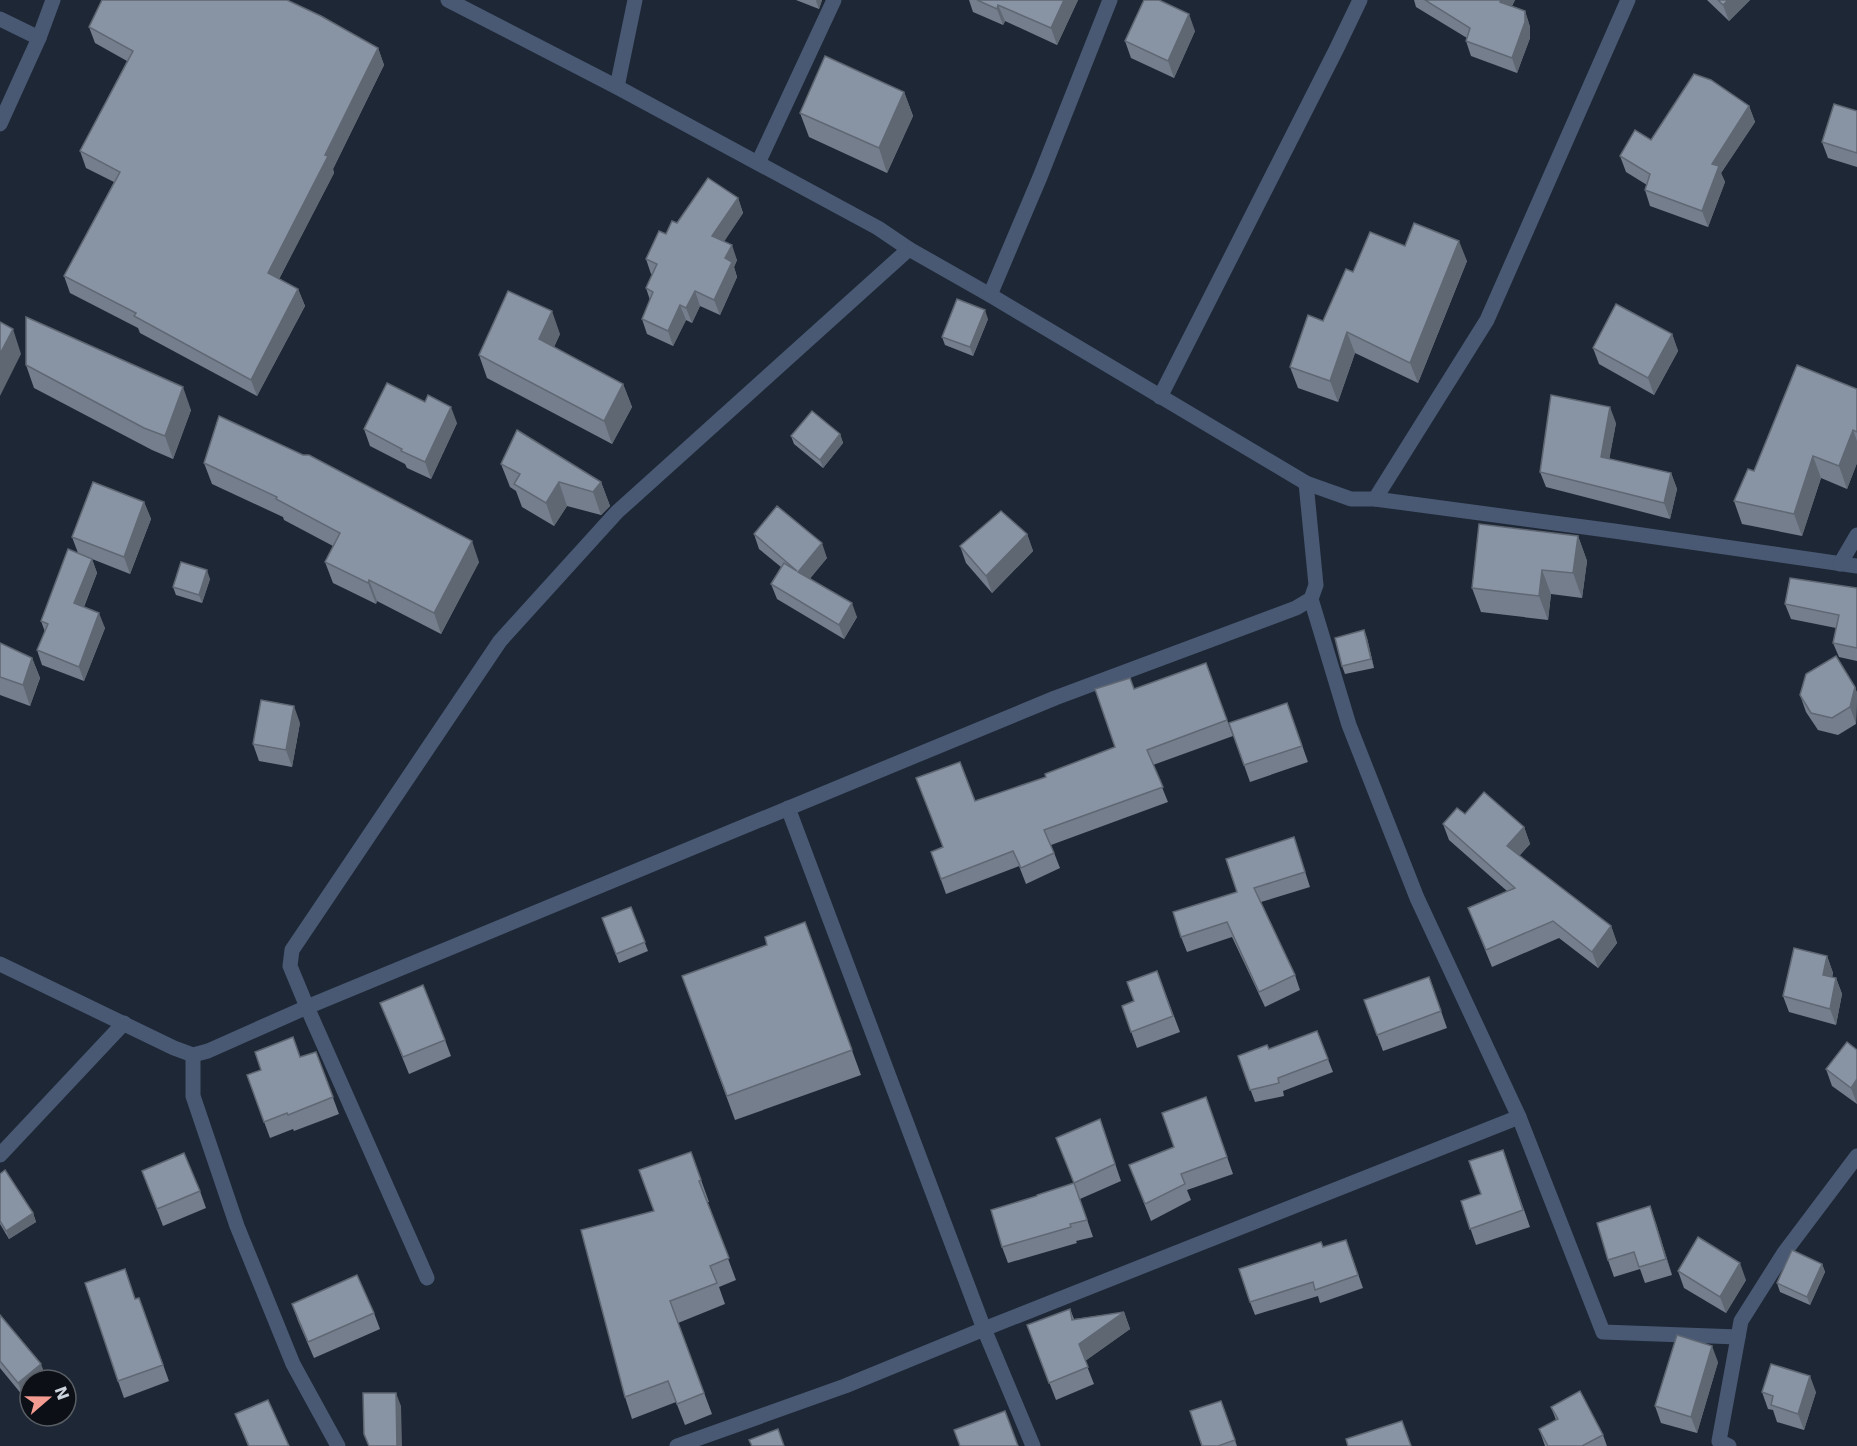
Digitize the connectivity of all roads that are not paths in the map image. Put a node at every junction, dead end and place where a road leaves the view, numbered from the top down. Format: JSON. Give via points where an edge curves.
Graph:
{"nodes":[{"id":1,"x":53,"y":0,"type":"edge"},
{"id":2,"x":448,"y":0,"type":"edge"},
{"id":3,"x":635,"y":0,"type":"edge"},
{"id":4,"x":834,"y":0,"type":"edge"},
{"id":5,"x":1110,"y":0,"type":"edge"},
{"id":6,"x":1360,"y":0,"type":"edge"},
{"id":7,"x":1628,"y":0,"type":"edge"},
{"id":8,"x":0,"y":20,"type":"edge"},
{"id":9,"x":39,"y":38,"type":"junction"},
{"id":10,"x":617,"y":87,"type":"junction"},
{"id":11,"x":0,"y":124,"type":"edge"},
{"id":12,"x":759,"y":163,"type":"junction"},
{"id":13,"x":909,"y":249,"type":"junction"},
{"id":14,"x":990,"y":295,"type":"junction"},
{"id":15,"x":1160,"y":397,"type":"junction"},
{"id":16,"x":1306,"y":483,"type":"junction"},
{"id":17,"x":1375,"y":499,"type":"junction"},
{"id":18,"x":1857,"y":535,"type":"edge"},
{"id":19,"x":1840,"y":564,"type":"junction"},
{"id":20,"x":1857,"y":566,"type":"edge"},
{"id":21,"x":1311,"y":599,"type":"junction"},
{"id":22,"x":789,"y":808,"type":"junction"},
{"id":23,"x":0,"y":964,"type":"edge"},
{"id":24,"x":307,"y":1007,"type":"junction"},
{"id":25,"x":123,"y":1023,"type":"junction"},
{"id":26,"x":193,"y":1055,"type":"junction"},
{"id":27,"x":1519,"y":1117,"type":"junction"},
{"id":28,"x":0,"y":1155,"type":"edge"},
{"id":29,"x":1857,"y":1156,"type":"edge"},
{"id":30,"x":427,"y":1278,"type":"dead end"},
{"id":31,"x":984,"y":1329,"type":"junction"},
{"id":32,"x":1738,"y":1338,"type":"junction"},
{"id":33,"x":338,"y":1446,"type":"edge"},
{"id":34,"x":677,"y":1446,"type":"edge"},
{"id":35,"x":1033,"y":1446,"type":"edge"},
{"id":36,"x":1729,"y":1446,"type":"edge"}],
"edges":[{"from":1,"to":9,"type":"street"},
{"from":2,"to":10,"type":"street"},
{"from":3,"to":10,"type":"street"},
{"from":4,"to":12,"type":"street"},
{"from":5,"to":14,"type":"street"},
{"from":6,"to":15,"type":"street"},
{"from":7,"to":17,"type":"street","via":[[1487,320]]},
{"from":8,"to":9,"type":"street"},
{"from":9,"to":11,"type":"street"},
{"from":10,"to":12,"type":"street"},
{"from":12,"to":13,"type":"street"},
{"from":13,"to":14,"type":"street"},
{"from":13,"to":24,"type":"street","via":[[618,512],[500,641],[292,951],[290,966]]},
{"from":14,"to":15,"type":"street"},
{"from":15,"to":16,"type":"street"},
{"from":16,"to":17,"type":"street","via":[[1351,499]]},
{"from":16,"to":21,"type":"street","via":[[1316,585]]},
{"from":17,"to":19,"type":"street"},
{"from":18,"to":19,"type":"street"},
{"from":19,"to":20,"type":"street"},
{"from":21,"to":22,"type":"street","via":[[1055,698]]},
{"from":21,"to":27,"type":"street","via":[[1349,725],[1417,898]]},
{"from":22,"to":24,"type":"street"},
{"from":22,"to":31,"type":"street"},
{"from":23,"to":25,"type":"street"},
{"from":24,"to":26,"type":"street"},
{"from":24,"to":30,"type":"street"},
{"from":25,"to":26,"type":"street"},
{"from":25,"to":28,"type":"street"},
{"from":26,"to":33,"type":"street","via":[[193,1096],[237,1226],[293,1364]]},
{"from":27,"to":31,"type":"street"},
{"from":27,"to":32,"type":"street","via":[[1603,1332]]},
{"from":29,"to":32,"type":"street","via":[[1784,1252],[1741,1321]]},
{"from":31,"to":34,"type":"street","via":[[845,1386]]},
{"from":31,"to":35,"type":"street"},
{"from":32,"to":36,"type":"street","via":[[1719,1441]]}]}
